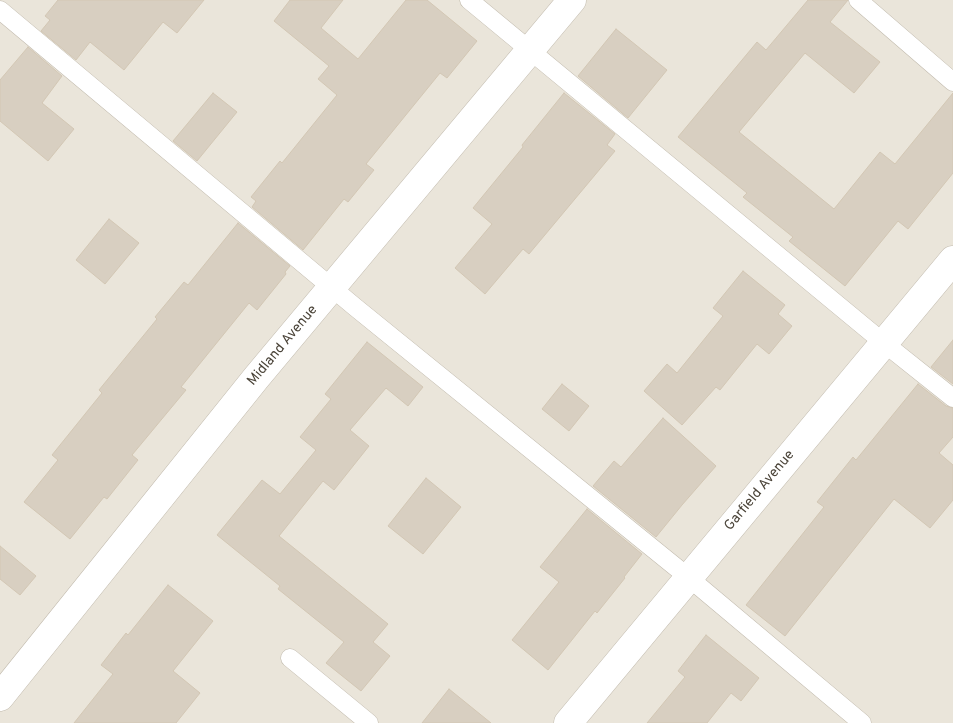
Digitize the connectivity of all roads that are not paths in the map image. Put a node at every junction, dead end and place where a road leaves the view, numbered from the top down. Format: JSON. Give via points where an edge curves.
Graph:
{"nodes":[{"id":1,"x":469,"y":0,"type":"edge"},
{"id":2,"x":572,"y":0,"type":"edge"},
{"id":3,"x":858,"y":0,"type":"edge"},
{"id":4,"x":0,"y":10,"type":"edge"},
{"id":5,"x":530,"y":50,"type":"junction"},
{"id":6,"x":953,"y":82,"type":"edge"},
{"id":7,"x":953,"y":260,"type":"edge"},
{"id":8,"x":332,"y":288,"type":"junction"},
{"id":9,"x":884,"y":343,"type":"junction"},
{"id":10,"x":953,"y":398,"type":"edge"},
{"id":11,"x":688,"y":577,"type":"junction"},
{"id":12,"x":290,"y":658,"type":"dead end"},
{"id":13,"x":0,"y":697,"type":"edge"},
{"id":14,"x":369,"y":723,"type":"edge"},
{"id":15,"x":568,"y":723,"type":"edge"},
{"id":16,"x":862,"y":723,"type":"edge"}],
"edges":[{"from":1,"to":5,"type":"lane"},
{"from":2,"to":5,"type":"street","name":"Midland Avenue"},
{"from":3,"to":6,"type":"lane"},
{"from":4,"to":8,"type":"lane"},
{"from":5,"to":8,"type":"street","name":"Midland Avenue"},
{"from":5,"to":9,"type":"lane"},
{"from":7,"to":9,"type":"street","name":"Garfield Avenue"},
{"from":8,"to":11,"type":"lane"},
{"from":8,"to":13,"type":"street","name":"Midland Avenue"},
{"from":9,"to":10,"type":"lane"},
{"from":9,"to":11,"type":"street","name":"Garfield Avenue"},
{"from":11,"to":15,"type":"street","name":"Garfield Avenue"},
{"from":11,"to":16,"type":"lane"},
{"from":12,"to":14,"type":"lane"}]}
